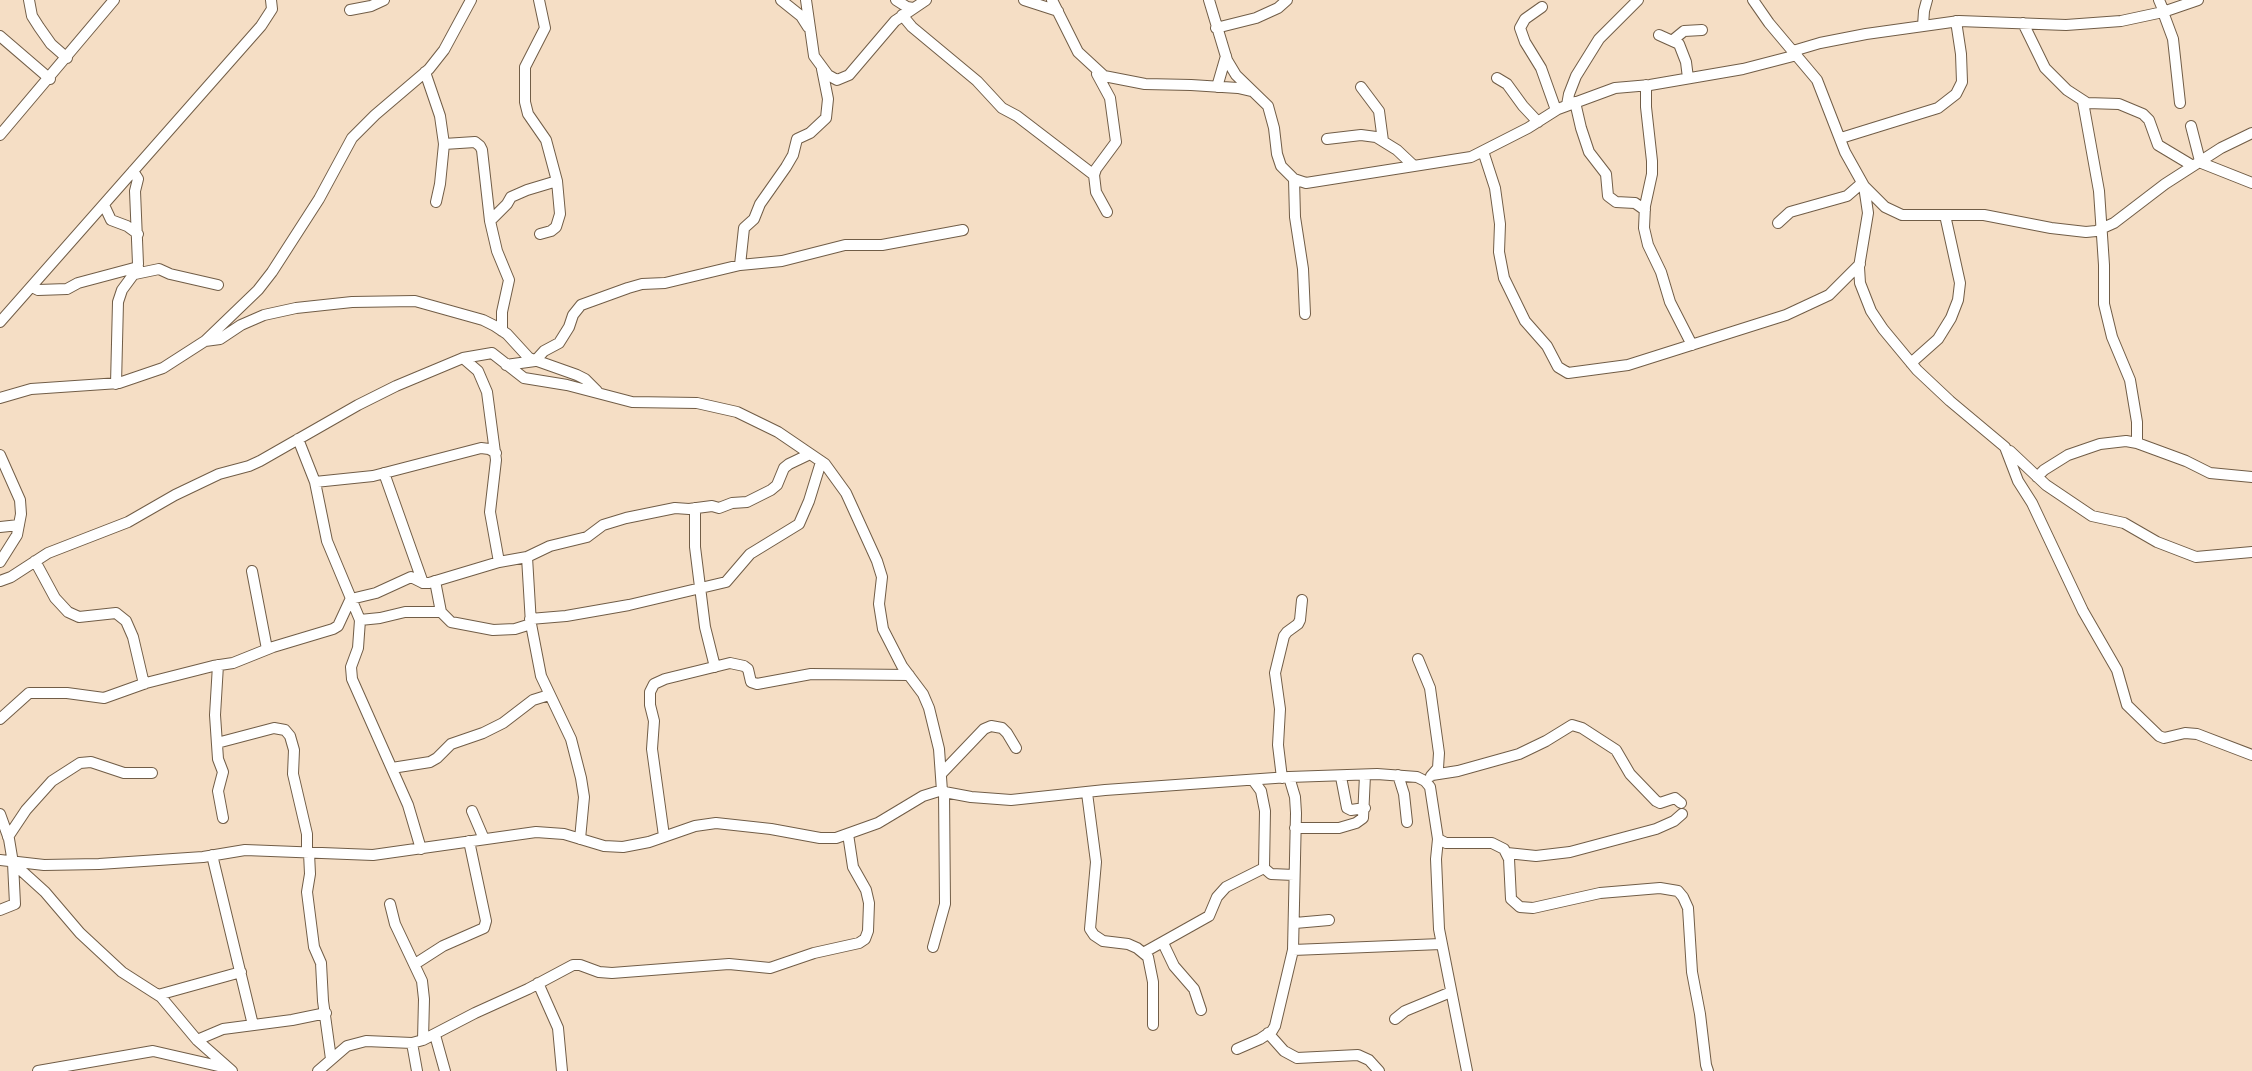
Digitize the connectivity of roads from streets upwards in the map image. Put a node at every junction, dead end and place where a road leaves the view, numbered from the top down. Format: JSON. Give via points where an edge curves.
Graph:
{"nodes":[{"id":1,"x":29,"y":0,"type":"edge"},
{"id":2,"x":114,"y":0,"type":"edge"},
{"id":3,"x":271,"y":0,"type":"edge"},
{"id":4,"x":384,"y":0,"type":"edge"},
{"id":5,"x":471,"y":0,"type":"edge"},
{"id":6,"x":539,"y":0,"type":"edge"},
{"id":7,"x":781,"y":0,"type":"edge"},
{"id":8,"x":806,"y":0,"type":"edge"},
{"id":9,"x":896,"y":0,"type":"edge"},
{"id":10,"x":926,"y":0,"type":"edge"},
{"id":11,"x":1024,"y":0,"type":"edge"},
{"id":12,"x":1052,"y":0,"type":"edge"},
{"id":13,"x":1209,"y":0,"type":"edge"},
{"id":14,"x":1287,"y":0,"type":"edge"},
{"id":15,"x":1638,"y":0,"type":"edge"},
{"id":16,"x":1753,"y":0,"type":"edge"},
{"id":17,"x":1927,"y":0,"type":"edge"},
{"id":18,"x":2159,"y":0,"type":"edge"},
{"id":19,"x":2198,"y":0,"type":"edge"},
{"id":20,"x":1542,"y":7,"type":"dead end"},
{"id":21,"x":913,"y":8,"type":"junction"},
{"id":22,"x":350,"y":10,"type":"dead end"},
{"id":23,"x":1058,"y":11,"type":"junction"},
{"id":24,"x":2164,"y":12,"type":"junction"},
{"id":25,"x":902,"y":15,"type":"junction"},
{"id":26,"x":1956,"y":21,"type":"junction"},
{"id":27,"x":2023,"y":23,"type":"junction"},
{"id":28,"x":1923,"y":26,"type":"junction"},
{"id":29,"x":1216,"y":28,"type":"junction"},
{"id":30,"x":810,"y":29,"type":"junction"},
{"id":31,"x":1702,"y":30,"type":"dead end"},
{"id":32,"x":1659,"y":35,"type":"dead end"},
{"id":33,"x":0,"y":36,"type":"edge"},
{"id":34,"x":1673,"y":40,"type":"junction"},
{"id":35,"x":1795,"y":53,"type":"junction"},
{"id":36,"x":1226,"y":56,"type":"junction"},
{"id":37,"x":67,"y":58,"type":"junction"},
{"id":38,"x":822,"y":69,"type":"junction"},
{"id":39,"x":1094,"y":69,"type":"junction"},
{"id":40,"x":425,"y":72,"type":"junction"},
{"id":41,"x":1497,"y":78,"type":"dead end"},
{"id":42,"x":1688,"y":78,"type":"junction"},
{"id":43,"x":50,"y":79,"type":"junction"},
{"id":44,"x":1646,"y":85,"type":"junction"},
{"id":45,"x":1217,"y":87,"type":"junction"},
{"id":46,"x":1361,"y":87,"type":"dead end"},
{"id":47,"x":1254,"y":92,"type":"junction"},
{"id":48,"x":2083,"y":102,"type":"junction"},
{"id":49,"x":2180,"y":103,"type":"dead end"},
{"id":50,"x":1566,"y":106,"type":"junction"},
{"id":51,"x":1538,"y":122,"type":"junction"},
{"id":52,"x":2191,"y":126,"type":"dead end"},
{"id":53,"x":2252,"y":133,"type":"edge"},
{"id":54,"x":0,"y":135,"type":"edge"},
{"id":55,"x":1841,"y":138,"type":"junction"},
{"id":56,"x":1327,"y":139,"type":"dead end"},
{"id":57,"x":1383,"y":141,"type":"junction"},
{"id":58,"x":444,"y":144,"type":"junction"},
{"id":59,"x":1483,"y":151,"type":"junction"},
{"id":60,"x":2197,"y":163,"type":"junction"},
{"id":61,"x":1414,"y":166,"type":"junction"},
{"id":62,"x":133,"y":171,"type":"junction"},
{"id":63,"x":1094,"y":175,"type":"junction"},
{"id":64,"x":1294,"y":179,"type":"junction"},
{"id":65,"x":557,"y":181,"type":"junction"},
{"id":66,"x":2252,"y":183,"type":"edge"},
{"id":67,"x":1863,"y":185,"type":"junction"},
{"id":68,"x":436,"y":202,"type":"dead end"},
{"id":69,"x":104,"y":205,"type":"junction"},
{"id":70,"x":1645,"y":210,"type":"junction"},
{"id":71,"x":1107,"y":212,"type":"dead end"},
{"id":72,"x":1945,"y":215,"type":"junction"},
{"id":73,"x":490,"y":221,"type":"junction"},
{"id":74,"x":1778,"y":223,"type":"dead end"},
{"id":75,"x":2103,"y":228,"type":"junction"},
{"id":76,"x":963,"y":230,"type":"dead end"},
{"id":77,"x":138,"y":234,"type":"junction"},
{"id":78,"x":540,"y":234,"type":"dead end"},
{"id":79,"x":1860,"y":264,"type":"junction"},
{"id":80,"x":740,"y":265,"type":"junction"},
{"id":81,"x":136,"y":271,"type":"junction"},
{"id":82,"x":218,"y":285,"type":"dead end"},
{"id":83,"x":32,"y":287,"type":"junction"},
{"id":84,"x":1305,"y":314,"type":"dead end"},
{"id":85,"x":0,"y":322,"type":"edge"},
{"id":86,"x":502,"y":331,"type":"junction"},
{"id":87,"x":205,"y":341,"type":"junction"},
{"id":88,"x":1692,"y":345,"type":"junction"},
{"id":89,"x":463,"y":358,"type":"junction"},
{"id":90,"x":535,"y":361,"type":"junction"},
{"id":91,"x":1911,"y":363,"type":"junction"},
{"id":92,"x":506,"y":365,"type":"junction"},
{"id":93,"x":116,"y":384,"type":"junction"},
{"id":94,"x":599,"y":393,"type":"junction"},
{"id":95,"x":0,"y":398,"type":"edge"},
{"id":96,"x":298,"y":439,"type":"junction"},
{"id":97,"x":2137,"y":443,"type":"junction"},
{"id":98,"x":2005,"y":447,"type":"junction"},
{"id":99,"x":496,"y":453,"type":"junction"},
{"id":100,"x":810,"y":454,"type":"junction"},
{"id":101,"x":0,"y":455,"type":"edge"},
{"id":102,"x":821,"y":462,"type":"junction"},
{"id":103,"x":384,"y":473,"type":"junction"},
{"id":104,"x":2037,"y":477,"type":"junction"},
{"id":105,"x":2252,"y":477,"type":"edge"},
{"id":106,"x":315,"y":482,"type":"junction"},
{"id":107,"x":695,"y":508,"type":"junction"},
{"id":108,"x":19,"y":525,"type":"junction"},
{"id":109,"x":0,"y":527,"type":"edge"},
{"id":110,"x":2252,"y":552,"type":"edge"},
{"id":111,"x":527,"y":557,"type":"junction"},
{"id":112,"x":35,"y":561,"type":"junction"},
{"id":113,"x":0,"y":562,"type":"edge"},
{"id":114,"x":499,"y":562,"type":"junction"},
{"id":115,"x":252,"y":571,"type":"dead end"},
{"id":116,"x":0,"y":581,"type":"edge"},
{"id":117,"x":435,"y":581,"type":"junction"},
{"id":118,"x":423,"y":583,"type":"junction"},
{"id":119,"x":701,"y":589,"type":"junction"},
{"id":120,"x":351,"y":598,"type":"junction"},
{"id":121,"x":1302,"y":600,"type":"dead end"},
{"id":122,"x":441,"y":612,"type":"junction"},
{"id":123,"x":360,"y":620,"type":"junction"},
{"id":124,"x":531,"y":622,"type":"junction"},
{"id":125,"x":267,"y":649,"type":"junction"},
{"id":126,"x":1418,"y":659,"type":"dead end"},
{"id":127,"x":218,"y":665,"type":"junction"},
{"id":128,"x":715,"y":667,"type":"junction"},
{"id":129,"x":909,"y":675,"type":"junction"},
{"id":130,"x":144,"y":684,"type":"junction"},
{"id":131,"x":549,"y":695,"type":"junction"},
{"id":132,"x":0,"y":719,"type":"edge"},
{"id":133,"x":217,"y":743,"type":"junction"},
{"id":134,"x":1016,"y":748,"type":"dead end"},
{"id":135,"x":2252,"y":755,"type":"edge"},
{"id":136,"x":392,"y":768,"type":"junction"},
{"id":137,"x":152,"y":773,"type":"dead end"},
{"id":138,"x":941,"y":774,"type":"junction"},
{"id":139,"x":1365,"y":775,"type":"junction"},
{"id":140,"x":1398,"y":775,"type":"junction"},
{"id":141,"x":1341,"y":777,"type":"junction"},
{"id":142,"x":1286,"y":778,"type":"junction"},
{"id":143,"x":1429,"y":778,"type":"junction"},
{"id":144,"x":1253,"y":780,"type":"junction"},
{"id":145,"x":943,"y":791,"type":"junction"},
{"id":146,"x":1087,"y":793,"type":"junction"},
{"id":147,"x":1365,"y":808,"type":"junction"},
{"id":148,"x":472,"y":811,"type":"dead end"},
{"id":149,"x":0,"y":814,"type":"edge"},
{"id":150,"x":223,"y":818,"type":"dead end"},
{"id":151,"x":1407,"y":822,"type":"dead end"},
{"id":152,"x":1295,"y":828,"type":"junction"},
{"id":153,"x":848,"y":834,"type":"junction"},
{"id":154,"x":664,"y":836,"type":"junction"},
{"id":155,"x":8,"y":837,"type":"junction"},
{"id":156,"x":484,"y":839,"type":"junction"},
{"id":157,"x":580,"y":839,"type":"junction"},
{"id":158,"x":1438,"y":839,"type":"junction"},
{"id":159,"x":469,"y":841,"type":"junction"},
{"id":160,"x":421,"y":849,"type":"junction"},
{"id":161,"x":308,"y":853,"type":"junction"},
{"id":162,"x":1507,"y":853,"type":"junction"},
{"id":163,"x":212,"y":855,"type":"junction"},
{"id":164,"x":0,"y":860,"type":"edge"},
{"id":165,"x":13,"y":863,"type":"junction"},
{"id":166,"x":1264,"y":868,"type":"junction"},
{"id":167,"x":1294,"y":875,"type":"junction"},
{"id":168,"x":390,"y":904,"type":"dead end"},
{"id":169,"x":0,"y":910,"type":"edge"},
{"id":170,"x":1329,"y":920,"type":"dead end"},
{"id":171,"x":1295,"y":923,"type":"junction"},
{"id":172,"x":1163,"y":943,"type":"junction"},
{"id":173,"x":1441,"y":944,"type":"junction"},
{"id":174,"x":933,"y":947,"type":"dead end"},
{"id":175,"x":1293,"y":950,"type":"junction"},
{"id":176,"x":1143,"y":953,"type":"junction"},
{"id":177,"x":415,"y":964,"type":"junction"},
{"id":178,"x":241,"y":972,"type":"junction"},
{"id":179,"x":538,"y":983,"type":"junction"},
{"id":180,"x":1451,"y":992,"type":"junction"},
{"id":181,"x":158,"y":995,"type":"junction"},
{"id":182,"x":1201,"y":1010,"type":"dead end"},
{"id":183,"x":326,"y":1013,"type":"junction"},
{"id":184,"x":1395,"y":1019,"type":"dead end"},
{"id":185,"x":253,"y":1025,"type":"junction"},
{"id":186,"x":1153,"y":1025,"type":"dead end"},
{"id":187,"x":1268,"y":1033,"type":"junction"},
{"id":188,"x":435,"y":1035,"type":"junction"},
{"id":189,"x":197,"y":1040,"type":"junction"},
{"id":190,"x":418,"y":1041,"type":"junction"},
{"id":191,"x":1237,"y":1049,"type":"dead end"},
{"id":192,"x":331,"y":1059,"type":"junction"},
{"id":193,"x":94,"y":1066,"type":"edge"},
{"id":194,"x":231,"y":1070,"type":"edge"},
{"id":195,"x":38,"y":1071,"type":"edge"},
{"id":196,"x":318,"y":1071,"type":"edge"},
{"id":197,"x":417,"y":1071,"type":"edge"},
{"id":198,"x":445,"y":1071,"type":"edge"},
{"id":199,"x":562,"y":1071,"type":"edge"},
{"id":200,"x":1379,"y":1071,"type":"edge"},
{"id":201,"x":1467,"y":1071,"type":"edge"},
{"id":202,"x":1708,"y":1071,"type":"edge"}],
"edges":[{"from":1,"to":37,"type":"street","via":[[39,27]]},
{"from":2,"to":37,"type":"street"},
{"from":3,"to":62,"type":"street","via":[[272,9],[261,26]]},
{"from":4,"to":22,"type":"street"},
{"from":5,"to":40,"type":"street","via":[[444,50]]},
{"from":6,"to":65,"type":"street","via":[[545,28],[525,67],[525,102],[546,140]]},
{"from":7,"to":30,"type":"street"},
{"from":8,"to":30,"type":"street"},
{"from":9,"to":21,"type":"street"},
{"from":10,"to":21,"type":"street"},
{"from":11,"to":23,"type":"street"},
{"from":12,"to":23,"type":"street"},
{"from":13,"to":29,"type":"street"},
{"from":14,"to":29,"type":"street","via":[[1256,18]]},
{"from":15,"to":50,"type":"street","via":[[1599,39],[1576,76]]},
{"from":16,"to":35,"type":"street"},
{"from":17,"to":28,"type":"street"},
{"from":18,"to":24,"type":"street"},
{"from":19,"to":24,"type":"street"},
{"from":20,"to":50,"type":"street","via":[[1520,28]]},
{"from":21,"to":25,"type":"street"},
{"from":23,"to":39,"type":"street","via":[[1078,52]]},
{"from":24,"to":27,"type":"street","via":[[2093,24]]},
{"from":24,"to":49,"type":"street","via":[[2173,39]]},
{"from":25,"to":38,"type":"street","via":[[849,75],[837,80]]},
{"from":25,"to":63,"type":"street","via":[[998,104]]},
{"from":26,"to":27,"type":"street"},
{"from":26,"to":28,"type":"street"},
{"from":26,"to":55,"type":"street","via":[[1962,82],[1956,94],[1938,108]]},
{"from":27,"to":48,"type":"street","via":[[2045,68]]},
{"from":28,"to":35,"type":"street","via":[[1820,43]]},
{"from":29,"to":36,"type":"street"},
{"from":30,"to":38,"type":"street"},
{"from":31,"to":34,"type":"street","via":[[1684,31]]},
{"from":32,"to":34,"type":"street"},
{"from":33,"to":43,"type":"street"},
{"from":34,"to":42,"type":"street","via":[[1683,52]]},
{"from":35,"to":42,"type":"street"},
{"from":35,"to":55,"type":"street","via":[[1817,80]]},
{"from":36,"to":45,"type":"street"},
{"from":36,"to":47,"type":"street"},
{"from":37,"to":43,"type":"street"},
{"from":38,"to":80,"type":"street","via":[[826,118],[797,139],[786,167],[744,228]]},
{"from":39,"to":45,"type":"street","via":[[1127,82]]},
{"from":39,"to":63,"type":"street","via":[[1110,98],[1116,142]]},
{"from":40,"to":58,"type":"street"},
{"from":40,"to":87,"type":"street","via":[[352,138],[272,272]]},
{"from":41,"to":51,"type":"street"},
{"from":42,"to":44,"type":"street"},
{"from":43,"to":54,"type":"street"},
{"from":44,"to":50,"type":"street","via":[[1615,88]]},
{"from":44,"to":70,"type":"street","via":[[1652,161]]},
{"from":45,"to":47,"type":"street"},
{"from":46,"to":57,"type":"street","via":[[1379,111]]},
{"from":47,"to":64,"type":"street","via":[[1268,106],[1281,166]]},
{"from":48,"to":60,"type":"street","via":[[2119,104],[2143,114],[2158,145]]},
{"from":48,"to":75,"type":"street"},
{"from":50,"to":51,"type":"street"},
{"from":50,"to":70,"type":"street","via":[[1606,174],[1608,196]]},
{"from":51,"to":59,"type":"street"},
{"from":52,"to":60,"type":"street"},
{"from":53,"to":60,"type":"street"},
{"from":55,"to":67,"type":"street"},
{"from":56,"to":57,"type":"street","via":[[1368,135]]},
{"from":57,"to":61,"type":"street"},
{"from":58,"to":68,"type":"street"},
{"from":58,"to":73,"type":"street","via":[[480,146]]},
{"from":59,"to":61,"type":"street"},
{"from":59,"to":88,"type":"street","via":[[1495,188],[1504,278],[1517,308],[1562,371],[1628,365]]},
{"from":60,"to":66,"type":"street"},
{"from":60,"to":75,"type":"street"},
{"from":61,"to":64,"type":"street","via":[[1306,183]]},
{"from":62,"to":69,"type":"street"},
{"from":62,"to":77,"type":"street","via":[[138,179]]},
{"from":63,"to":71,"type":"street"},
{"from":64,"to":84,"type":"street"},
{"from":65,"to":73,"type":"street","via":[[511,197]]},
{"from":65,"to":78,"type":"street","via":[[560,220]]},
{"from":67,"to":72,"type":"street","via":[[1894,212]]},
{"from":67,"to":74,"type":"street","via":[[1847,196],[1790,212]]},
{"from":67,"to":79,"type":"street","via":[[1868,213]]},
{"from":69,"to":77,"type":"street","via":[[111,220]]},
{"from":69,"to":83,"type":"street"},
{"from":70,"to":88,"type":"street","via":[[1648,245]]},
{"from":72,"to":75,"type":"street","via":[[1984,215],[2077,231]]},
{"from":72,"to":91,"type":"street","via":[[1960,283],[1958,300],[1938,339]]},
{"from":73,"to":86,"type":"street","via":[[509,280]]},
{"from":75,"to":97,"type":"street","via":[[2104,304],[2130,380]]},
{"from":76,"to":80,"type":"street"},
{"from":77,"to":81,"type":"street"},
{"from":79,"to":88,"type":"street","via":[[1829,295],[1807,306]]},
{"from":79,"to":91,"type":"street","via":[[1862,292],[1871,311]]},
{"from":80,"to":90,"type":"street","via":[[642,284],[581,305],[559,343]]},
{"from":81,"to":82,"type":"street","via":[[159,269]]},
{"from":81,"to":83,"type":"street","via":[[67,289]]},
{"from":81,"to":93,"type":"street","via":[[118,302]]},
{"from":83,"to":85,"type":"street"},
{"from":86,"to":87,"type":"street","via":[[432,304],[393,299],[274,313]]},
{"from":86,"to":90,"type":"street"},
{"from":87,"to":93,"type":"street","via":[[163,368]]},
{"from":89,"to":92,"type":"street","via":[[492,353]]},
{"from":89,"to":96,"type":"street","via":[[361,403]]},
{"from":89,"to":99,"type":"street","via":[[486,387]]},
{"from":90,"to":92,"type":"street"},
{"from":90,"to":94,"type":"street","via":[[585,379]]},
{"from":91,"to":98,"type":"street"},
{"from":92,"to":94,"type":"street","via":[[524,378]]},
{"from":93,"to":95,"type":"street","via":[[31,389]]},
{"from":94,"to":100,"type":"street","via":[[632,402],[697,403],[737,412]]},
{"from":96,"to":106,"type":"street"},
{"from":96,"to":112,"type":"street"},
{"from":97,"to":104,"type":"street","via":[[2085,448]]},
{"from":97,"to":105,"type":"street","via":[[2210,473]]},
{"from":98,"to":104,"type":"street"},
{"from":98,"to":135,"type":"street","via":[[2117,670],[2127,705],[2159,736],[2197,734]]},
{"from":99,"to":103,"type":"street","via":[[485,447]]},
{"from":99,"to":114,"type":"street","via":[[490,512]]},
{"from":100,"to":102,"type":"street"},
{"from":100,"to":107,"type":"street","via":[[784,468],[771,490],[747,502]]},
{"from":101,"to":108,"type":"street","via":[[20,500]]},
{"from":102,"to":119,"type":"street","via":[[799,524],[750,554],[726,582]]},
{"from":102,"to":129,"type":"street","via":[[844,490],[874,553],[882,577],[883,629]]},
{"from":103,"to":106,"type":"street"},
{"from":103,"to":118,"type":"street"},
{"from":104,"to":110,"type":"street","via":[[2092,516],[2124,523],[2196,557]]},
{"from":106,"to":120,"type":"street","via":[[327,541]]},
{"from":107,"to":111,"type":"street","via":[[626,518]]},
{"from":107,"to":119,"type":"street"},
{"from":108,"to":109,"type":"street"},
{"from":108,"to":113,"type":"street"},
{"from":111,"to":114,"type":"street"},
{"from":111,"to":124,"type":"street"},
{"from":112,"to":116,"type":"street"},
{"from":112,"to":130,"type":"street","via":[[68,612],[79,617],[116,613],[126,621]]},
{"from":114,"to":117,"type":"street"},
{"from":115,"to":125,"type":"street"},
{"from":117,"to":118,"type":"street"},
{"from":117,"to":122,"type":"street"},
{"from":118,"to":120,"type":"street","via":[[411,577]]},
{"from":119,"to":124,"type":"street"},
{"from":119,"to":128,"type":"street"},
{"from":120,"to":123,"type":"street"},
{"from":120,"to":125,"type":"street","via":[[338,626]]},
{"from":121,"to":142,"type":"street","via":[[1300,620],[1284,636],[1275,673],[1278,745]]},
{"from":122,"to":123,"type":"street"},
{"from":122,"to":124,"type":"street","via":[[451,622],[493,630]]},
{"from":123,"to":136,"type":"street","via":[[352,679]]},
{"from":124,"to":131,"type":"street"},
{"from":125,"to":127,"type":"street"},
{"from":126,"to":143,"type":"street","via":[[1429,682],[1435,717],[1439,761]]},
{"from":127,"to":130,"type":"street"},
{"from":127,"to":133,"type":"street"},
{"from":128,"to":129,"type":"street","via":[[744,666],[757,684],[811,674]]},
{"from":128,"to":154,"type":"street","via":[[651,687],[652,749]]},
{"from":129,"to":138,"type":"street","via":[[932,717]]},
{"from":130,"to":132,"type":"street","via":[[101,699],[29,693]]},
{"from":131,"to":136,"type":"street","via":[[483,733],[451,744],[430,762]]},
{"from":131,"to":157,"type":"street","via":[[571,739],[581,778]]},
{"from":133,"to":150,"type":"street"},
{"from":133,"to":161,"type":"street","via":[[274,728],[290,736]]},
{"from":134,"to":138,"type":"street","via":[[1002,728],[991,726]]},
{"from":136,"to":160,"type":"street"},
{"from":137,"to":155,"type":"street","via":[[80,763],[52,781]]},
{"from":138,"to":145,"type":"street"},
{"from":139,"to":140,"type":"street"},
{"from":139,"to":141,"type":"street"},
{"from":139,"to":147,"type":"street"},
{"from":140,"to":143,"type":"street"},
{"from":140,"to":151,"type":"street"},
{"from":141,"to":142,"type":"street"},
{"from":141,"to":147,"type":"street","via":[[1347,808]]},
{"from":142,"to":144,"type":"street"},
{"from":142,"to":152,"type":"street","via":[[1295,797]]},
{"from":143,"to":158,"type":"street"},
{"from":143,"to":162,"type":"street","via":[[1519,754],[1572,725],[1616,750],[1656,801],[1675,798],[1682,808],[1674,821],[1656,829],[1570,852]]},
{"from":144,"to":146,"type":"street"},
{"from":144,"to":166,"type":"street","via":[[1263,797]]},
{"from":145,"to":146,"type":"street","via":[[1011,800]]},
{"from":145,"to":153,"type":"street"},
{"from":145,"to":174,"type":"street","via":[[945,904]]},
{"from":146,"to":176,"type":"street","via":[[1096,862],[1090,929],[1103,941],[1128,944]]},
{"from":147,"to":152,"type":"street","via":[[1363,818],[1348,826]]},
{"from":148,"to":156,"type":"street"},
{"from":149,"to":155,"type":"street"},
{"from":152,"to":167,"type":"street"},
{"from":153,"to":154,"type":"street","via":[[820,838],[716,823]]},
{"from":153,"to":179,"type":"street","via":[[853,867],[869,903],[868,931],[859,943],[770,968],[729,964],[612,973],[573,965]]},
{"from":154,"to":157,"type":"street","via":[[623,847]]},
{"from":155,"to":165,"type":"street"},
{"from":156,"to":157,"type":"street","via":[[536,832]]},
{"from":156,"to":159,"type":"street"},
{"from":158,"to":162,"type":"street","via":[[1492,843]]},
{"from":158,"to":173,"type":"street"},
{"from":159,"to":160,"type":"street"},
{"from":159,"to":177,"type":"street","via":[[486,924]]},
{"from":160,"to":161,"type":"street","via":[[373,855]]},
{"from":161,"to":163,"type":"street","via":[[245,850]]},
{"from":161,"to":183,"type":"street","via":[[307,892]]},
{"from":162,"to":202,"type":"street","via":[[1511,899],[1520,907],[1611,892],[1678,891],[1688,908]]},
{"from":163,"to":165,"type":"street","via":[[99,864]]},
{"from":163,"to":178,"type":"street"},
{"from":164,"to":165,"type":"street"},
{"from":165,"to":169,"type":"street","via":[[15,904]]},
{"from":165,"to":181,"type":"street","via":[[122,972]]},
{"from":166,"to":167,"type":"street","via":[[1271,874]]},
{"from":166,"to":172,"type":"street","via":[[1226,887],[1209,916]]},
{"from":167,"to":171,"type":"street"},
{"from":168,"to":177,"type":"street"},
{"from":170,"to":171,"type":"street"},
{"from":171,"to":175,"type":"street"},
{"from":172,"to":176,"type":"street"},
{"from":172,"to":182,"type":"street","via":[[1194,989]]},
{"from":173,"to":175,"type":"street"},
{"from":173,"to":180,"type":"street"},
{"from":175,"to":187,"type":"street","via":[[1275,1026]]},
{"from":176,"to":186,"type":"street","via":[[1151,966]]},
{"from":177,"to":190,"type":"street","via":[[424,991]]},
{"from":178,"to":181,"type":"street"},
{"from":178,"to":185,"type":"street"},
{"from":179,"to":188,"type":"street"},
{"from":179,"to":199,"type":"street","via":[[558,1028]]},
{"from":180,"to":184,"type":"street"},
{"from":180,"to":201,"type":"street"},
{"from":181,"to":189,"type":"street"},
{"from":183,"to":185,"type":"street"},
{"from":183,"to":192,"type":"street"},
{"from":185,"to":189,"type":"street"},
{"from":187,"to":191,"type":"street"},
{"from":187,"to":200,"type":"street","via":[[1297,1058],[1358,1055]]},
{"from":188,"to":190,"type":"street"},
{"from":188,"to":198,"type":"street"},
{"from":189,"to":194,"type":"street"},
{"from":190,"to":192,"type":"street","via":[[359,1042]]},
{"from":190,"to":197,"type":"street"},
{"from":192,"to":196,"type":"street"},
{"from":193,"to":194,"type":"street","via":[[153,1051]]},
{"from":193,"to":195,"type":"street"}]}
